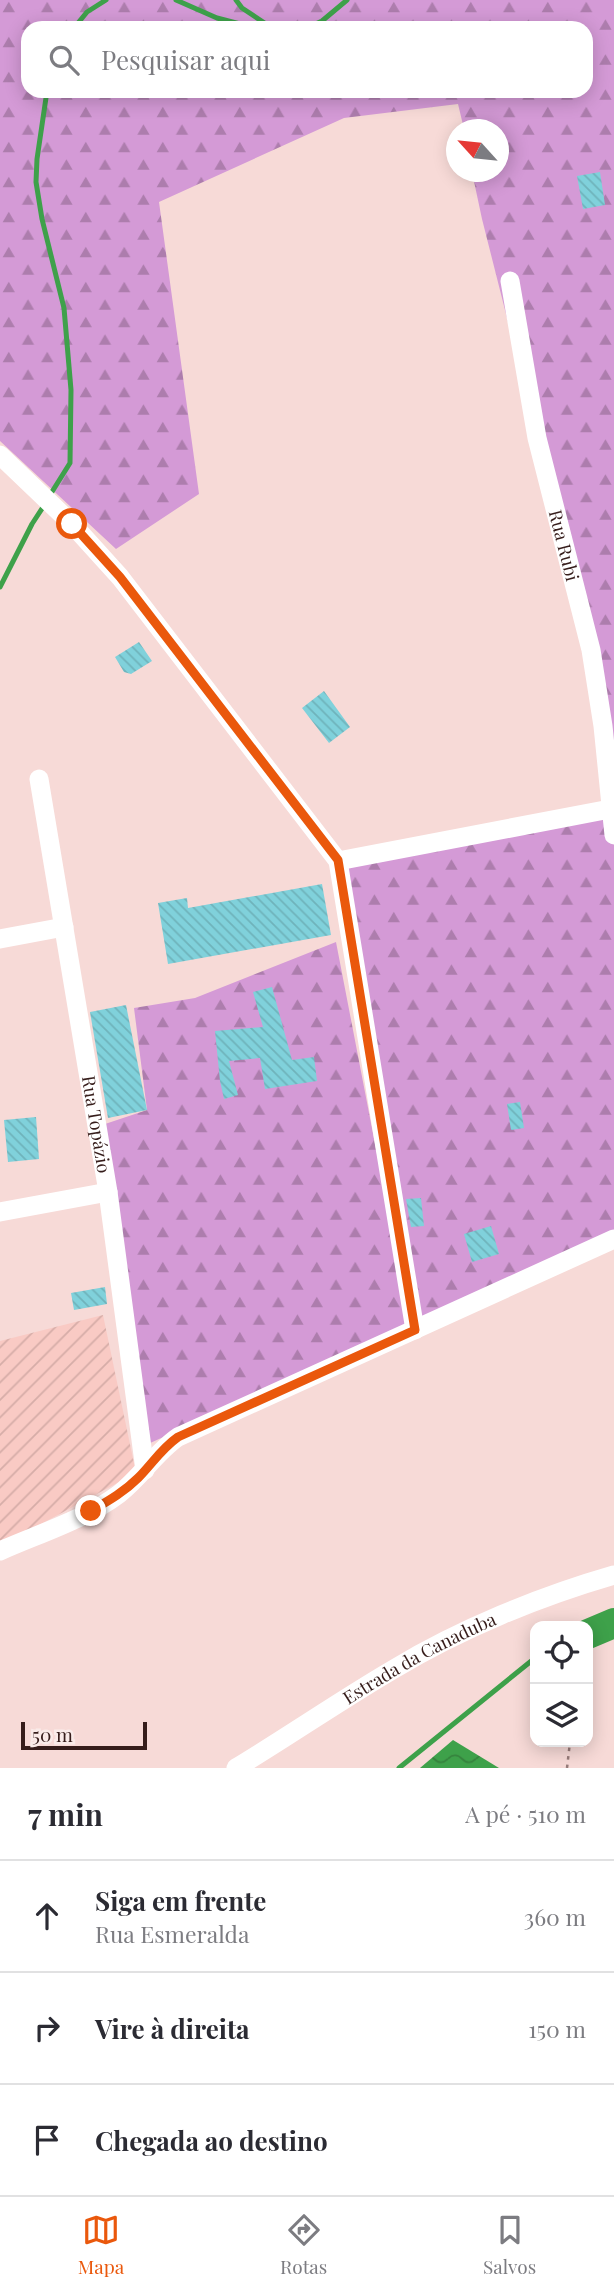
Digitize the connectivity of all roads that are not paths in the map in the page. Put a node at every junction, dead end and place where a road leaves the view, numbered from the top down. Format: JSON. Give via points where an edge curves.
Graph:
{"nodes":[{"id":1,"x":510,"y":281,"type":"dead end"},
{"id":2,"x":0,"y":455,"type":"edge"},
{"id":3,"x":39,"y":779,"type":"dead end"},
{"id":4,"x":610,"y":809,"type":"junction"},
{"id":5,"x":614,"y":835,"type":"edge"},
{"id":6,"x":338,"y":860,"type":"junction"},
{"id":7,"x":64,"y":927,"type":"junction"},
{"id":8,"x":0,"y":939,"type":"edge"},
{"id":9,"x":108,"y":1192,"type":"junction"},
{"id":10,"x":0,"y":1212,"type":"edge"},
{"id":11,"x":614,"y":1239,"type":"edge"},
{"id":12,"x":415,"y":1330,"type":"junction"},
{"id":13,"x":145,"y":1470,"type":"junction"},
{"id":14,"x":0,"y":1551,"type":"edge"},
{"id":15,"x":614,"y":1575,"type":"edge"},
{"id":16,"x":236,"y":1768,"type":"edge"}],
"edges":[{"from":1,"to":4,"type":"street","name":"Rua Rubi","via":[[537,438],[591,650]]},
{"from":2,"to":6,"type":"street","via":[[120,577]]},
{"from":3,"to":7,"type":"street","name":"Rua Topázio"},
{"from":4,"to":5,"type":"street","name":"Rua Rubi"},
{"from":4,"to":6,"type":"street"},
{"from":6,"to":12,"type":"street"},
{"from":7,"to":8,"type":"street"},
{"from":7,"to":9,"type":"street","name":"Rua Topázio"},
{"from":9,"to":10,"type":"street"},
{"from":9,"to":13,"type":"street","name":"Rua Topázio"},
{"from":11,"to":12,"type":"street"},
{"from":12,"to":13,"type":"street","via":[[178,1437]]},
{"from":13,"to":14,"type":"street","via":[[117,1496],[91,1511]]},
{"from":15,"to":16,"type":"street","name":"Estrada da Canaduba","via":[[528,1605],[395,1668]]}]}
